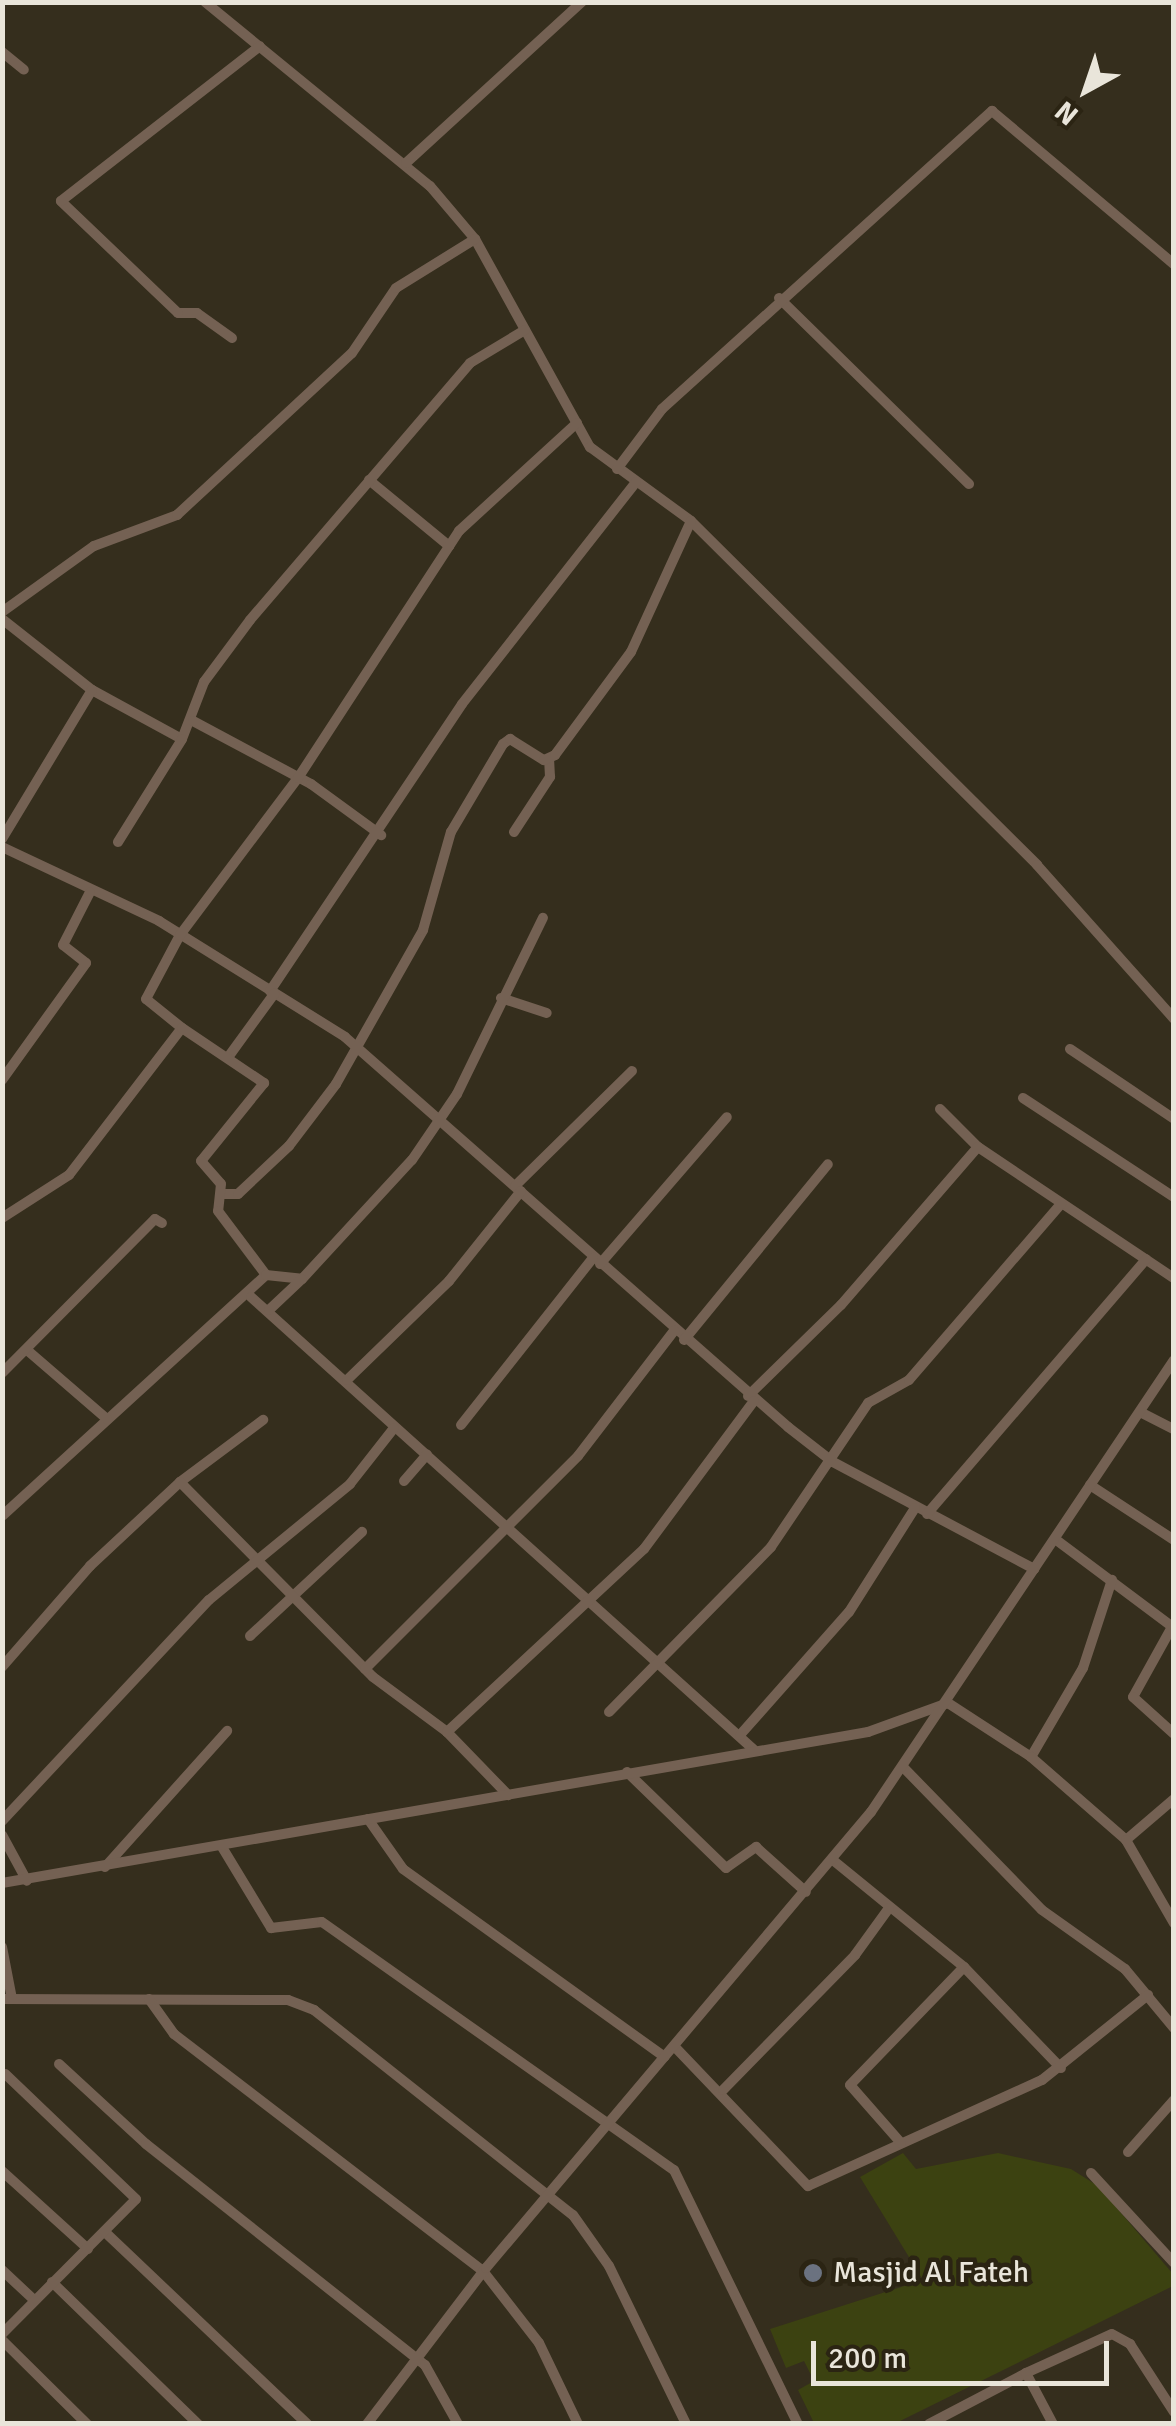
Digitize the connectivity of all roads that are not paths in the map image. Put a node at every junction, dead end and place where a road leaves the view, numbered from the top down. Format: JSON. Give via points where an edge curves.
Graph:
{"nodes":[{"id":1,"x":205,"y":2,"type":"edge"},
{"id":2,"x":582,"y":2,"type":"edge"},
{"id":3,"x":260,"y":46,"type":"junction"},
{"id":4,"x":2,"y":52,"type":"edge"},
{"id":5,"x":24,"y":70,"type":"dead end"},
{"id":6,"x":406,"y":162,"type":"junction"},
{"id":7,"x":475,"y":239,"type":"junction"},
{"id":8,"x":1174,"y":264,"type":"edge"},
{"id":9,"x":779,"y":298,"type":"junction"},
{"id":10,"x":525,"y":330,"type":"junction"},
{"id":11,"x":232,"y":338,"type":"dead end"},
{"id":12,"x":576,"y":423,"type":"junction"},
{"id":13,"x":617,"y":470,"type":"junction"},
{"id":14,"x":369,"y":480,"type":"junction"},
{"id":15,"x":636,"y":482,"type":"junction"},
{"id":16,"x":969,"y":484,"type":"dead end"},
{"id":17,"x":691,"y":521,"type":"junction"},
{"id":18,"x":450,"y":546,"type":"junction"},
{"id":19,"x":2,"y":616,"type":"edge"},
{"id":20,"x":92,"y":690,"type":"junction"},
{"id":21,"x":193,"y":722,"type":"junction"},
{"id":22,"x":182,"y":739,"type":"junction"},
{"id":23,"x":549,"y":760,"type":"junction"},
{"id":24,"x":298,"y":778,"type":"junction"},
{"id":25,"x":514,"y":832,"type":"dead end"},
{"id":26,"x":381,"y":835,"type":"junction"},
{"id":27,"x":118,"y":842,"type":"dead end"},
{"id":28,"x":2,"y":843,"type":"edge"},
{"id":29,"x":90,"y":892,"type":"junction"},
{"id":30,"x":543,"y":918,"type":"dead end"},
{"id":31,"x":180,"y":935,"type":"junction"},
{"id":32,"x":272,"y":992,"type":"junction"},
{"id":33,"x":501,"y":998,"type":"junction"},
{"id":34,"x":547,"y":1013,"type":"dead end"},
{"id":35,"x":1174,"y":1020,"type":"edge"},
{"id":36,"x":182,"y":1028,"type":"junction"},
{"id":37,"x":358,"y":1048,"type":"junction"},
{"id":38,"x":1070,"y":1049,"type":"dead end"},
{"id":39,"x":229,"y":1056,"type":"junction"},
{"id":40,"x":632,"y":1071,"type":"dead end"},
{"id":41,"x":2,"y":1080,"type":"edge"},
{"id":42,"x":1023,"y":1098,"type":"dead end"},
{"id":43,"x":940,"y":1109,"type":"dead end"},
{"id":44,"x":442,"y":1116,"type":"junction"},
{"id":45,"x":727,"y":1117,"type":"dead end"},
{"id":46,"x":1174,"y":1118,"type":"edge"},
{"id":47,"x":978,"y":1147,"type":"junction"},
{"id":48,"x":828,"y":1164,"type":"dead end"},
{"id":49,"x":518,"y":1188,"type":"junction"},
{"id":50,"x":222,"y":1194,"type":"junction"},
{"id":51,"x":1174,"y":1198,"type":"edge"},
{"id":52,"x":1061,"y":1204,"type":"junction"},
{"id":53,"x":2,"y":1218,"type":"edge"},
{"id":54,"x":162,"y":1223,"type":"dead end"},
{"id":55,"x":1146,"y":1259,"type":"junction"},
{"id":56,"x":596,"y":1261,"type":"junction"},
{"id":57,"x":266,"y":1275,"type":"junction"},
{"id":58,"x":302,"y":1278,"type":"junction"},
{"id":59,"x":1174,"y":1278,"type":"edge"},
{"id":60,"x":251,"y":1297,"type":"junction"},
{"id":61,"x":269,"y":1310,"type":"junction"},
{"id":62,"x":674,"y":1331,"type":"junction"},
{"id":63,"x":684,"y":1340,"type":"junction"},
{"id":64,"x":27,"y":1350,"type":"junction"},
{"id":65,"x":1174,"y":1360,"type":"edge"},
{"id":66,"x":4,"y":1368,"type":"edge"},
{"id":67,"x":347,"y":1380,"type":"junction"},
{"id":68,"x":751,"y":1398,"type":"junction"},
{"id":69,"x":1140,"y":1412,"type":"junction"},
{"id":70,"x":107,"y":1420,"type":"junction"},
{"id":71,"x":263,"y":1420,"type":"dead end"},
{"id":72,"x":460,"y":1425,"type":"dead end"},
{"id":73,"x":394,"y":1428,"type":"junction"},
{"id":74,"x":1174,"y":1429,"type":"edge"},
{"id":75,"x":427,"y":1455,"type":"junction"},
{"id":76,"x":827,"y":1457,"type":"junction"},
{"id":77,"x":404,"y":1480,"type":"dead end"},
{"id":78,"x":180,"y":1482,"type":"junction"},
{"id":79,"x":1090,"y":1485,"type":"junction"},
{"id":80,"x":916,"y":1508,"type":"junction"},
{"id":81,"x":927,"y":1514,"type":"junction"},
{"id":82,"x":2,"y":1516,"type":"edge"},
{"id":83,"x":506,"y":1531,"type":"junction"},
{"id":84,"x":362,"y":1532,"type":"dead end"},
{"id":85,"x":1054,"y":1539,"type":"junction"},
{"id":86,"x":1174,"y":1540,"type":"edge"},
{"id":87,"x":258,"y":1553,"type":"junction"},
{"id":88,"x":1034,"y":1569,"type":"junction"},
{"id":89,"x":1112,"y":1580,"type":"junction"},
{"id":90,"x":298,"y":1591,"type":"junction"},
{"id":91,"x":583,"y":1598,"type":"junction"},
{"id":92,"x":1172,"y":1627,"type":"edge"},
{"id":93,"x":250,"y":1636,"type":"dead end"},
{"id":94,"x":666,"y":1662,"type":"junction"},
{"id":95,"x":2,"y":1667,"type":"edge"},
{"id":96,"x":366,"y":1669,"type":"junction"},
{"id":97,"x":948,"y":1703,"type":"junction"},
{"id":98,"x":608,"y":1712,"type":"dead end"},
{"id":99,"x":226,"y":1731,"type":"dead end"},
{"id":100,"x":447,"y":1732,"type":"junction"},
{"id":101,"x":1174,"y":1734,"type":"edge"},
{"id":102,"x":740,"y":1735,"type":"junction"},
{"id":103,"x":752,"y":1749,"type":"junction"},
{"id":104,"x":1031,"y":1757,"type":"junction"},
{"id":105,"x":903,"y":1767,"type":"junction"},
{"id":106,"x":627,"y":1772,"type":"junction"},
{"id":107,"x":508,"y":1795,"type":"junction"},
{"id":108,"x":1174,"y":1799,"type":"edge"},
{"id":109,"x":368,"y":1820,"type":"junction"},
{"id":110,"x":2,"y":1821,"type":"edge"},
{"id":111,"x":2,"y":1834,"type":"edge"},
{"id":112,"x":1126,"y":1840,"type":"junction"},
{"id":113,"x":222,"y":1847,"type":"junction"},
{"id":114,"x":834,"y":1860,"type":"junction"},
{"id":115,"x":105,"y":1867,"type":"junction"},
{"id":116,"x":27,"y":1881,"type":"junction"},
{"id":117,"x":2,"y":1882,"type":"edge"},
{"id":118,"x":806,"y":1892,"type":"junction"},
{"id":119,"x":888,"y":1908,"type":"junction"},
{"id":120,"x":1174,"y":1923,"type":"edge"},
{"id":121,"x":2,"y":1947,"type":"edge"},
{"id":122,"x":964,"y":1968,"type":"junction"},
{"id":123,"x":1148,"y":1995,"type":"junction"},
{"id":124,"x":7,"y":1999,"type":"edge"},
{"id":125,"x":148,"y":1999,"type":"junction"},
{"id":126,"x":1174,"y":2028,"type":"edge"},
{"id":127,"x":674,"y":2046,"type":"junction"},
{"id":128,"x":664,"y":2057,"type":"junction"},
{"id":129,"x":59,"y":2064,"type":"dead end"},
{"id":130,"x":1062,"y":2068,"type":"junction"},
{"id":131,"x":6,"y":2074,"type":"dead end"},
{"id":132,"x":723,"y":2090,"type":"junction"},
{"id":133,"x":1174,"y":2100,"type":"edge"},
{"id":134,"x":605,"y":2128,"type":"junction"},
{"id":135,"x":901,"y":2143,"type":"junction"},
{"id":136,"x":1128,"y":2152,"type":"dead end"},
{"id":137,"x":2,"y":2170,"type":"edge"},
{"id":138,"x":1092,"y":2173,"type":"dead end"},
{"id":139,"x":547,"y":2196,"type":"junction"},
{"id":140,"x":107,"y":2234,"type":"junction"},
{"id":141,"x":88,"y":2249,"type":"junction"},
{"id":142,"x":1174,"y":2263,"type":"edge"},
{"id":143,"x":2,"y":2270,"type":"edge"},
{"id":144,"x":483,"y":2271,"type":"junction"},
{"id":145,"x":52,"y":2282,"type":"junction"},
{"id":146,"x":32,"y":2299,"type":"junction"},
{"id":147,"x":2,"y":2337,"type":"edge"},
{"id":148,"x":417,"y":2358,"type":"junction"},
{"id":149,"x":1026,"y":2373,"type":"junction"},
{"id":150,"x":1174,"y":2412,"type":"edge"},
{"id":151,"x":87,"y":2424,"type":"edge"},
{"id":152,"x":198,"y":2424,"type":"edge"},
{"id":153,"x":307,"y":2424,"type":"edge"},
{"id":154,"x":367,"y":2424,"type":"edge"},
{"id":155,"x":458,"y":2424,"type":"edge"},
{"id":156,"x":578,"y":2424,"type":"edge"},
{"id":157,"x":686,"y":2424,"type":"edge"},
{"id":158,"x":798,"y":2424,"type":"edge"},
{"id":159,"x":929,"y":2424,"type":"edge"},
{"id":160,"x":1053,"y":2424,"type":"edge"}],
"edges":[{"from":1,"to":3,"type":"street"},
{"from":2,"to":6,"type":"street"},
{"from":3,"to":6,"type":"street"},
{"from":3,"to":11,"type":"street","via":[[61,202],[178,313],[197,313]]},
{"from":4,"to":5,"type":"street"},
{"from":6,"to":7,"type":"street"},
{"from":7,"to":10,"type":"street"},
{"from":7,"to":19,"type":"street","via":[[390,294],[352,352],[177,515],[94,546]]},
{"from":8,"to":9,"type":"street","via":[[999,110],[976,120]]},
{"from":9,"to":13,"type":"street","via":[[662,409]]},
{"from":9,"to":16,"type":"street"},
{"from":10,"to":12,"type":"street"},
{"from":10,"to":14,"type":"street","via":[[470,364]]},
{"from":12,"to":13,"type":"street"},
{"from":12,"to":18,"type":"street"},
{"from":13,"to":15,"type":"street"},
{"from":14,"to":18,"type":"street"},
{"from":14,"to":21,"type":"street","via":[[229,647],[198,695]]},
{"from":15,"to":17,"type":"street"},
{"from":15,"to":26,"type":"street","via":[[462,704]]},
{"from":17,"to":23,"type":"street","via":[[632,652]]},
{"from":17,"to":35,"type":"street","via":[[1037,865]]},
{"from":18,"to":24,"type":"street"},
{"from":19,"to":20,"type":"street"},
{"from":20,"to":22,"type":"street"},
{"from":20,"to":28,"type":"street"},
{"from":21,"to":22,"type":"street"},
{"from":21,"to":24,"type":"street"},
{"from":22,"to":27,"type":"street"},
{"from":23,"to":25,"type":"street","via":[[550,777]]},
{"from":23,"to":37,"type":"street","via":[[503,744],[451,832],[423,930]]},
{"from":24,"to":26,"type":"street"},
{"from":24,"to":31,"type":"street"},
{"from":26,"to":32,"type":"street"},
{"from":28,"to":29,"type":"street"},
{"from":29,"to":31,"type":"street"},
{"from":29,"to":41,"type":"street","via":[[63,945],[86,963]]},
{"from":30,"to":33,"type":"street"},
{"from":31,"to":32,"type":"street"},
{"from":31,"to":36,"type":"street","via":[[146,999]]},
{"from":32,"to":37,"type":"street"},
{"from":32,"to":39,"type":"street"},
{"from":33,"to":34,"type":"street"},
{"from":33,"to":44,"type":"street"},
{"from":36,"to":39,"type":"street"},
{"from":36,"to":53,"type":"street","via":[[69,1175]]},
{"from":37,"to":44,"type":"street"},
{"from":37,"to":50,"type":"street","via":[[289,1146],[238,1194]]},
{"from":38,"to":46,"type":"street"},
{"from":39,"to":50,"type":"street","via":[[264,1088],[202,1157]]},
{"from":40,"to":49,"type":"street"},
{"from":42,"to":51,"type":"street"},
{"from":43,"to":47,"type":"street"},
{"from":44,"to":49,"type":"street"},
{"from":44,"to":58,"type":"street"},
{"from":45,"to":56,"type":"street"},
{"from":47,"to":52,"type":"street"},
{"from":47,"to":68,"type":"street","via":[[842,1306]]},
{"from":48,"to":63,"type":"street"},
{"from":49,"to":56,"type":"street"},
{"from":49,"to":67,"type":"street","via":[[449,1281]]},
{"from":50,"to":57,"type":"street","via":[[218,1212]]},
{"from":52,"to":55,"type":"street"},
{"from":52,"to":76,"type":"street","via":[[979,1308],[909,1380],[868,1403]]},
{"from":54,"to":64,"type":"street","via":[[155,1219]]},
{"from":55,"to":59,"type":"street"},
{"from":55,"to":81,"type":"street"},
{"from":56,"to":62,"type":"street"},
{"from":56,"to":72,"type":"street"},
{"from":57,"to":58,"type":"street"},
{"from":57,"to":60,"type":"street"},
{"from":58,"to":61,"type":"street"},
{"from":60,"to":61,"type":"street"},
{"from":60,"to":70,"type":"street"},
{"from":61,"to":67,"type":"street"},
{"from":62,"to":63,"type":"street"},
{"from":62,"to":83,"type":"street"},
{"from":63,"to":68,"type":"street"},
{"from":64,"to":66,"type":"street"},
{"from":64,"to":70,"type":"street"},
{"from":65,"to":69,"type":"street"},
{"from":67,"to":73,"type":"street"},
{"from":68,"to":76,"type":"street"},
{"from":68,"to":91,"type":"street","via":[[644,1548]]},
{"from":69,"to":74,"type":"street"},
{"from":69,"to":79,"type":"street"},
{"from":70,"to":82,"type":"street"},
{"from":71,"to":78,"type":"street"},
{"from":73,"to":75,"type":"street"},
{"from":73,"to":87,"type":"street","via":[[350,1484]]},
{"from":75,"to":77,"type":"street"},
{"from":75,"to":83,"type":"street"},
{"from":76,"to":80,"type":"street"},
{"from":76,"to":94,"type":"street","via":[[772,1547]]},
{"from":78,"to":87,"type":"street"},
{"from":78,"to":95,"type":"street","via":[[90,1566]]},
{"from":79,"to":85,"type":"street"},
{"from":79,"to":86,"type":"street"},
{"from":80,"to":81,"type":"street"},
{"from":80,"to":102,"type":"street","via":[[849,1612]]},
{"from":81,"to":88,"type":"street"},
{"from":83,"to":91,"type":"street"},
{"from":83,"to":96,"type":"street"},
{"from":84,"to":90,"type":"street"},
{"from":85,"to":88,"type":"street"},
{"from":85,"to":89,"type":"street"},
{"from":87,"to":90,"type":"street"},
{"from":87,"to":110,"type":"street"},
{"from":88,"to":97,"type":"street"},
{"from":89,"to":92,"type":"street"},
{"from":89,"to":104,"type":"street","via":[[1083,1668]]},
{"from":90,"to":93,"type":"street"},
{"from":90,"to":96,"type":"street"},
{"from":91,"to":94,"type":"street"},
{"from":91,"to":100,"type":"street"},
{"from":92,"to":101,"type":"street","via":[[1133,1697]]},
{"from":94,"to":98,"type":"street"},
{"from":94,"to":102,"type":"street"},
{"from":96,"to":100,"type":"street"},
{"from":97,"to":103,"type":"street","via":[[868,1732]]},
{"from":97,"to":104,"type":"street"},
{"from":97,"to":105,"type":"street"},
{"from":99,"to":115,"type":"street"},
{"from":100,"to":107,"type":"street"},
{"from":102,"to":103,"type":"street"},
{"from":103,"to":106,"type":"street"},
{"from":104,"to":112,"type":"street"},
{"from":105,"to":114,"type":"street"},
{"from":105,"to":123,"type":"street","via":[[1008,1878]]},
{"from":106,"to":107,"type":"street"},
{"from":106,"to":118,"type":"street","via":[[726,1868],[756,1846]]},
{"from":107,"to":109,"type":"street"},
{"from":108,"to":112,"type":"street"},
{"from":109,"to":113,"type":"street"},
{"from":109,"to":128,"type":"street","via":[[403,1870]]},
{"from":111,"to":116,"type":"street"},
{"from":112,"to":120,"type":"street"},
{"from":113,"to":115,"type":"street"},
{"from":113,"to":134,"type":"street","via":[[271,1928],[322,1922]]},
{"from":114,"to":118,"type":"street"},
{"from":114,"to":119,"type":"street"},
{"from":115,"to":116,"type":"street"},
{"from":116,"to":117,"type":"street"},
{"from":118,"to":127,"type":"street"},
{"from":119,"to":122,"type":"street"},
{"from":119,"to":132,"type":"street","via":[[856,1955]]},
{"from":121,"to":124,"type":"street"},
{"from":122,"to":130,"type":"street"},
{"from":122,"to":135,"type":"street","via":[[850,2085]]},
{"from":123,"to":126,"type":"street"},
{"from":123,"to":130,"type":"street"},
{"from":124,"to":125,"type":"street"},
{"from":125,"to":139,"type":"street","via":[[288,2000],[314,2010]]},
{"from":125,"to":144,"type":"street","via":[[174,2034]]},
{"from":127,"to":128,"type":"street"},
{"from":127,"to":132,"type":"street"},
{"from":128,"to":134,"type":"street"},
{"from":129,"to":148,"type":"street"},
{"from":130,"to":135,"type":"street"},
{"from":131,"to":140,"type":"street","via":[[133,2193]]},
{"from":132,"to":135,"type":"street","via":[[808,2186]]},
{"from":133,"to":136,"type":"street"},
{"from":134,"to":139,"type":"street"},
{"from":134,"to":158,"type":"street","via":[[647,2144],[674,2170]]},
{"from":137,"to":141,"type":"street"},
{"from":138,"to":142,"type":"street"},
{"from":139,"to":144,"type":"street"},
{"from":139,"to":157,"type":"street","via":[[593,2238]]},
{"from":140,"to":141,"type":"street"},
{"from":140,"to":153,"type":"street"},
{"from":141,"to":145,"type":"street"},
{"from":143,"to":146,"type":"street"},
{"from":144,"to":148,"type":"street"},
{"from":144,"to":156,"type":"street","via":[[539,2342]]},
{"from":145,"to":146,"type":"street"},
{"from":145,"to":152,"type":"street"},
{"from":146,"to":147,"type":"street"},
{"from":147,"to":151,"type":"street"},
{"from":148,"to":154,"type":"street"},
{"from":148,"to":155,"type":"street"},
{"from":149,"to":150,"type":"street","via":[[1112,2334],[1130,2344]]},
{"from":149,"to":159,"type":"street"},
{"from":149,"to":160,"type":"street"}]}
